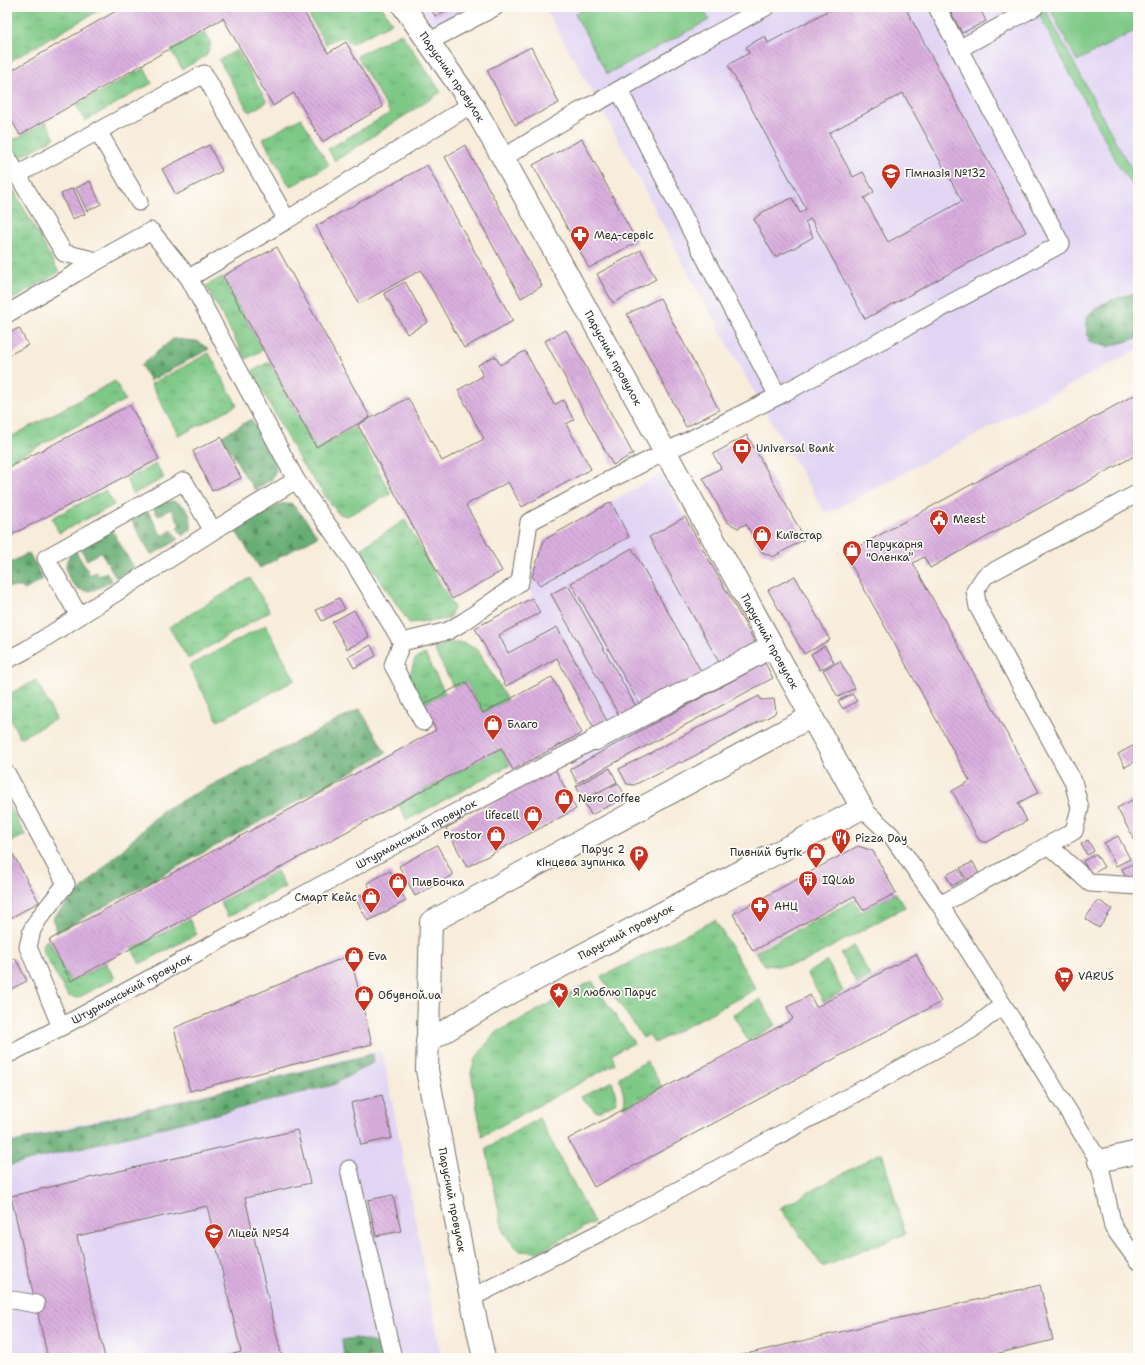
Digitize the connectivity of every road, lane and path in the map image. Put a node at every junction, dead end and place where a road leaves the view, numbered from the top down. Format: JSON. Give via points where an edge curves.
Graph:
{"nodes":[{"id":1,"x":404,"y":7,"type":"edge"},
{"id":2,"x":495,"y":7,"type":"edge"},
{"id":3,"x":766,"y":7,"type":"edge"},
{"id":4,"x":937,"y":7,"type":"edge"},
{"id":5,"x":1035,"y":7,"type":"edge"},
{"id":6,"x":428,"y":42,"type":"junction"},
{"id":7,"x":959,"y":49,"type":"junction"},
{"id":8,"x":619,"y":90,"type":"junction"},
{"id":9,"x":472,"y":104,"type":"junction"},
{"id":10,"x":98,"y":131,"type":"junction"},
{"id":11,"x":7,"y":157,"type":"edge"},
{"id":12,"x":504,"y":158,"type":"junction"},
{"id":13,"x":17,"y":175,"type":"junction"},
{"id":14,"x":139,"y":202,"type":"dead end"},
{"id":15,"x":287,"y":220,"type":"junction"},
{"id":16,"x":97,"y":261,"type":"junction"},
{"id":17,"x":189,"y":278,"type":"junction"},
{"id":18,"x":7,"y":314,"type":"edge"},
{"id":19,"x":778,"y":396,"type":"junction"},
{"id":20,"x":665,"y":452,"type":"junction"},
{"id":21,"x":296,"y":480,"type":"junction"},
{"id":22,"x":1138,"y":493,"type":"edge"},
{"id":23,"x":213,"y":531,"type":"junction"},
{"id":24,"x":79,"y":616,"type":"junction"},
{"id":25,"x":402,"y":642,"type":"junction"},
{"id":26,"x":773,"y":646,"type":"junction"},
{"id":27,"x":7,"y":660,"type":"edge"},
{"id":28,"x":812,"y":716,"type":"junction"},
{"id":29,"x":422,"y":722,"type":"dead end"},
{"id":30,"x":596,"y":740,"type":"joint"},
{"id":31,"x":7,"y":774,"type":"edge"},
{"id":32,"x":862,"y":808,"type":"junction"},
{"id":33,"x":1048,"y":845,"type":"junction"},
{"id":34,"x":1138,"y":886,"type":"edge"},
{"id":35,"x":940,"y":905,"type":"junction"},
{"id":36,"x":1004,"y":1005,"type":"junction"},
{"id":37,"x":61,"y":1027,"type":"junction"},
{"id":38,"x":427,"y":1042,"type":"junction"},
{"id":39,"x":7,"y":1055,"type":"edge"},
{"id":40,"x":1138,"y":1152,"type":"edge"},
{"id":41,"x":1099,"y":1161,"type":"junction"},
{"id":42,"x":349,"y":1169,"type":"dead end"},
{"id":43,"x":1138,"y":1261,"type":"edge"},
{"id":44,"x":471,"y":1298,"type":"junction"},
{"id":45,"x":7,"y":1299,"type":"edge"},
{"id":46,"x":36,"y":1304,"type":"dead end"},
{"id":47,"x":393,"y":1358,"type":"edge"},
{"id":48,"x":484,"y":1358,"type":"edge"}],
"edges":[{"from":1,"to":6,"type":"street","name":"Парусний провулок"},
{"from":2,"to":6,"type":"lane"},
{"from":3,"to":8,"type":"lane"},
{"from":4,"to":7,"type":"lane"},
{"from":5,"to":7,"type":"lane"},
{"from":6,"to":9,"type":"street","name":"Парусний провулок"},
{"from":7,"to":19,"type":"lane","via":[[1061,244]]},
{"from":8,"to":12,"type":"lane"},
{"from":8,"to":19,"type":"lane"},
{"from":9,"to":12,"type":"street","name":"Парусний провулок"},
{"from":9,"to":15,"type":"lane"},
{"from":10,"to":13,"type":"lane"},
{"from":10,"to":14,"type":"lane"},
{"from":10,"to":15,"type":"lane","via":[[204,74]]},
{"from":11,"to":13,"type":"lane"},
{"from":12,"to":20,"type":"street","name":"Парусний провулок"},
{"from":13,"to":16,"type":"lane","via":[[64,253]]},
{"from":15,"to":17,"type":"lane"},
{"from":16,"to":17,"type":"lane","via":[[151,231]]},
{"from":16,"to":18,"type":"lane"},
{"from":17,"to":21,"type":"lane"},
{"from":19,"to":20,"type":"lane"},
{"from":20,"to":25,"type":"lane","via":[[529,522],[520,582],[448,631]]},
{"from":20,"to":26,"type":"street","name":"Парусний провулок"},
{"from":21,"to":23,"type":"lane"},
{"from":21,"to":25,"type":"lane","via":[[351,558]]},
{"from":22,"to":33,"type":"lane","via":[[985,576],[975,591],[978,607],[1073,781],[1080,808],[1074,830]]},
{"from":23,"to":24,"type":"lane"},
{"from":23,"to":24,"type":"lane","via":[[184,481],[46,558]]},
{"from":24,"to":27,"type":"lane"},
{"from":25,"to":29,"type":"lane","via":[[393,666]]},
{"from":26,"to":28,"type":"street","name":"Парусний провулок"},
{"from":26,"to":30,"type":"street","name":"Штурманський провулок"},
{"from":28,"to":32,"type":"street","name":"Парусний провулок"},
{"from":28,"to":38,"type":"street","name":"Парусний провулок","via":[[431,922]]},
{"from":30,"to":37,"type":"lane","name":"Штурманський провулок","via":[[435,823]]},
{"from":31,"to":37,"type":"lane","name":"Штурманський провулок","via":[[66,884],[39,918],[32,930],[28,947]]},
{"from":32,"to":35,"type":"lane","via":[[891,835]]},
{"from":32,"to":38,"type":"street","name":"Парусний провулок","via":[[495,1001]]},
{"from":33,"to":34,"type":"lane","via":[[1090,883]]},
{"from":33,"to":35,"type":"lane"},
{"from":35,"to":36,"type":"lane"},
{"from":36,"to":41,"type":"lane"},
{"from":36,"to":44,"type":"lane","via":[[971,1030],[609,1228]]},
{"from":37,"to":39,"type":"lane","name":"Штурманський провулок"},
{"from":38,"to":44,"type":"street","name":"Парусний провулок","via":[[427,1070]]},
{"from":40,"to":41,"type":"street"},
{"from":41,"to":43,"type":"lane","via":[[1113,1227]]},
{"from":42,"to":47,"type":"lane"},
{"from":44,"to":48,"type":"street","name":"Парусний провулок"},
{"from":45,"to":46,"type":"lane"}]}
